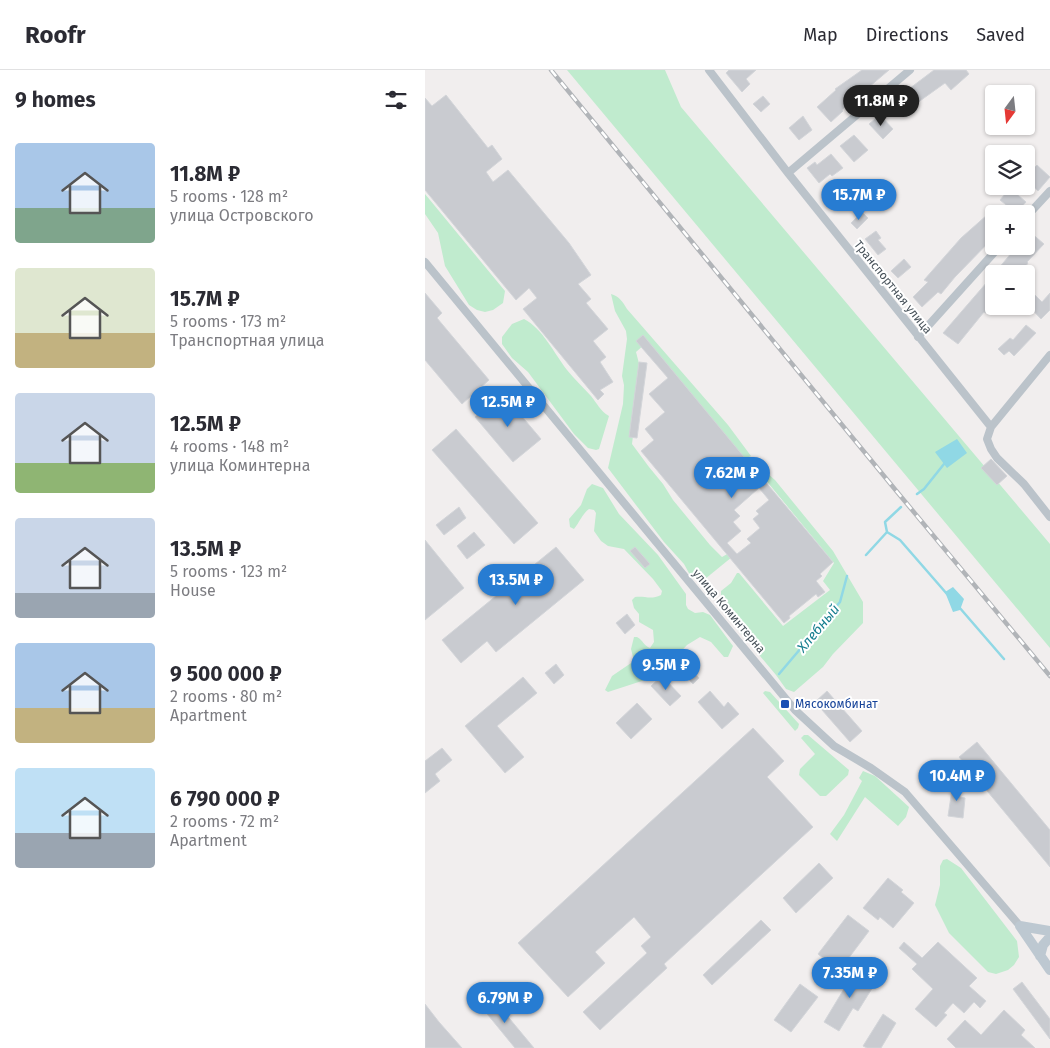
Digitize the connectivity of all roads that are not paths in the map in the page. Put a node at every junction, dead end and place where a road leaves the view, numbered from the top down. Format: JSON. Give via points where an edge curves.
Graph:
{"nodes":[{"id":1,"x":709,"y":70,"type":"edge"},
{"id":2,"x":910,"y":70,"type":"edge"},
{"id":3,"x":788,"y":173,"type":"junction"},
{"id":4,"x":1050,"y":191,"type":"edge"},
{"id":5,"x":1035,"y":207,"type":"edge"},
{"id":6,"x":992,"y":255,"type":"edge"},
{"id":7,"x":425,"y":262,"type":"edge"},
{"id":8,"x":918,"y":337,"type":"junction"},
{"id":9,"x":1050,"y":355,"type":"edge"},
{"id":10,"x":991,"y":428,"type":"junction"},
{"id":11,"x":1050,"y":517,"type":"edge"},
{"id":12,"x":1020,"y":926,"type":"junction"},
{"id":13,"x":1050,"y":931,"type":"edge"},
{"id":14,"x":1050,"y":937,"type":"edge"},
{"id":15,"x":1040,"y":956,"type":"junction"},
{"id":16,"x":1050,"y":970,"type":"edge"}],
"edges":[{"from":1,"to":3,"type":"street","name":"Транспортная улица"},
{"from":2,"to":3,"type":"street"},
{"from":3,"to":8,"type":"street","name":"Транспортная улица"},
{"from":4,"to":5,"type":"street"},
{"from":6,"to":8,"type":"street"},
{"from":7,"to":12,"type":"street","name":"улица Коминтерна","via":[[795,710],[834,746],[905,792]]},
{"from":8,"to":10,"type":"street","name":"Транспортная улица"},
{"from":9,"to":10,"type":"street"},
{"from":10,"to":11,"type":"street","via":[[987,439],[991,450]]},
{"from":12,"to":13,"type":"street"},
{"from":12,"to":15,"type":"street"},
{"from":14,"to":15,"type":"street"},
{"from":15,"to":16,"type":"street"}]}
